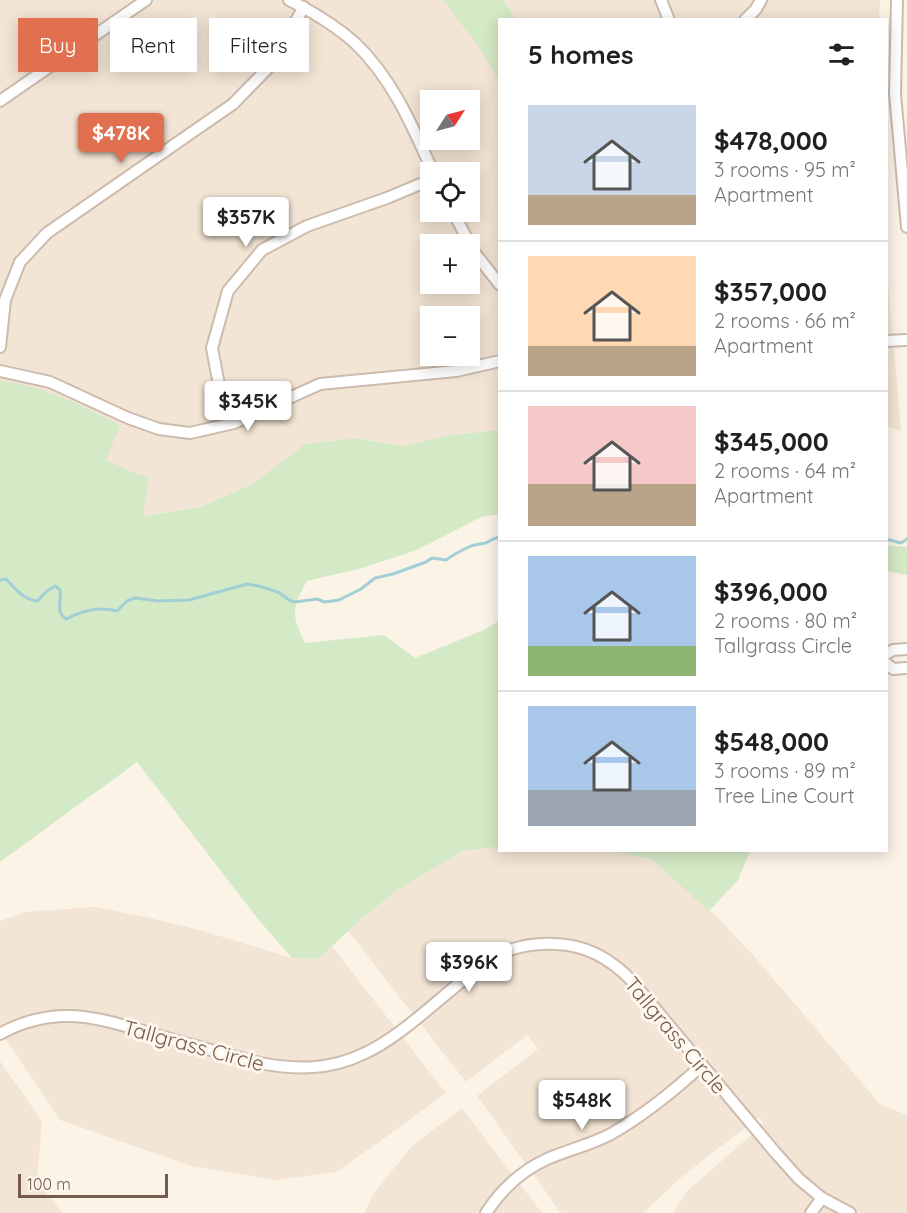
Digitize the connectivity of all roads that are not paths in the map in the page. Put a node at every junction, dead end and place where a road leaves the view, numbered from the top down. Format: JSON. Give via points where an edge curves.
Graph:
{"nodes":[{"id":1,"x":146,"y":0,"type":"edge"},
{"id":2,"x":289,"y":0,"type":"edge"},
{"id":3,"x":661,"y":0,"type":"edge"},
{"id":4,"x":761,"y":0,"type":"edge"},
{"id":5,"x":897,"y":0,"type":"edge"},
{"id":6,"x":303,"y":7,"type":"junction"},
{"id":7,"x":668,"y":18,"type":"edge"},
{"id":8,"x":747,"y":18,"type":"edge"},
{"id":9,"x":0,"y":101,"type":"edge"},
{"id":10,"x":904,"y":158,"type":"edge"},
{"id":11,"x":428,"y":162,"type":"edge"},
{"id":12,"x":420,"y":184,"type":"edge"},
{"id":13,"x":458,"y":222,"type":"edge"},
{"id":14,"x":907,"y":227,"type":"edge"},
{"id":15,"x":498,"y":282,"type":"edge"},
{"id":16,"x":907,"y":340,"type":"edge"},
{"id":17,"x":888,"y":341,"type":"edge"},
{"id":18,"x":0,"y":347,"type":"edge"},
{"id":19,"x":498,"y":361,"type":"edge"},
{"id":20,"x":0,"y":371,"type":"edge"},
{"id":21,"x":234,"y":423,"type":"junction"},
{"id":22,"x":907,"y":649,"type":"edge"},
{"id":23,"x":888,"y":653,"type":"edge"},
{"id":24,"x":888,"y":665,"type":"edge"},
{"id":25,"x":907,"y":668,"type":"edge"},
{"id":26,"x":0,"y":1034,"type":"edge"},
{"id":27,"x":702,"y":1065,"type":"junction"},
{"id":28,"x":822,"y":1198,"type":"junction"},
{"id":29,"x":486,"y":1213,"type":"edge"},
{"id":30,"x":811,"y":1213,"type":"edge"},
{"id":31,"x":850,"y":1213,"type":"edge"}],
"edges":[{"from":1,"to":9,"type":"street"},
{"from":2,"to":6,"type":"street"},
{"from":3,"to":7,"type":"street"},
{"from":4,"to":8,"type":"street"},
{"from":5,"to":10,"type":"street","via":[[895,94]]},
{"from":6,"to":11,"type":"street","via":[[355,43],[382,75],[409,119]]},
{"from":6,"to":18,"type":"street","via":[[270,66],[233,104],[48,232],[21,262],[5,300]]},
{"from":10,"to":14,"type":"street"},
{"from":12,"to":21,"type":"street","via":[[307,226],[262,250],[228,291],[212,348],[220,390]]},
{"from":13,"to":15,"type":"street","via":[[474,252]]},
{"from":16,"to":17,"type":"street"},
{"from":19,"to":21,"type":"street","via":[[456,370],[320,384]]},
{"from":20,"to":21,"type":"street","via":[[50,382],[159,429],[190,433]]},
{"from":22,"to":23,"type":"street"},
{"from":24,"to":25,"type":"street","via":[[893,669]]},
{"from":26,"to":27,"type":"street","name":"Tallgrass Circle","via":[[40,1019],[82,1017],[260,1064],[328,1066],[362,1055],[391,1038],[498,955],[530,945],[560,944],[590,951],[624,972]]},
{"from":27,"to":28,"type":"street","name":"Tallgrass Circle","via":[[780,1158]]},
{"from":27,"to":29,"type":"street","via":[[634,1120],[523,1172]]},
{"from":28,"to":30,"type":"street"},
{"from":28,"to":31,"type":"street","name":"Tallgrass Circle"}]}
